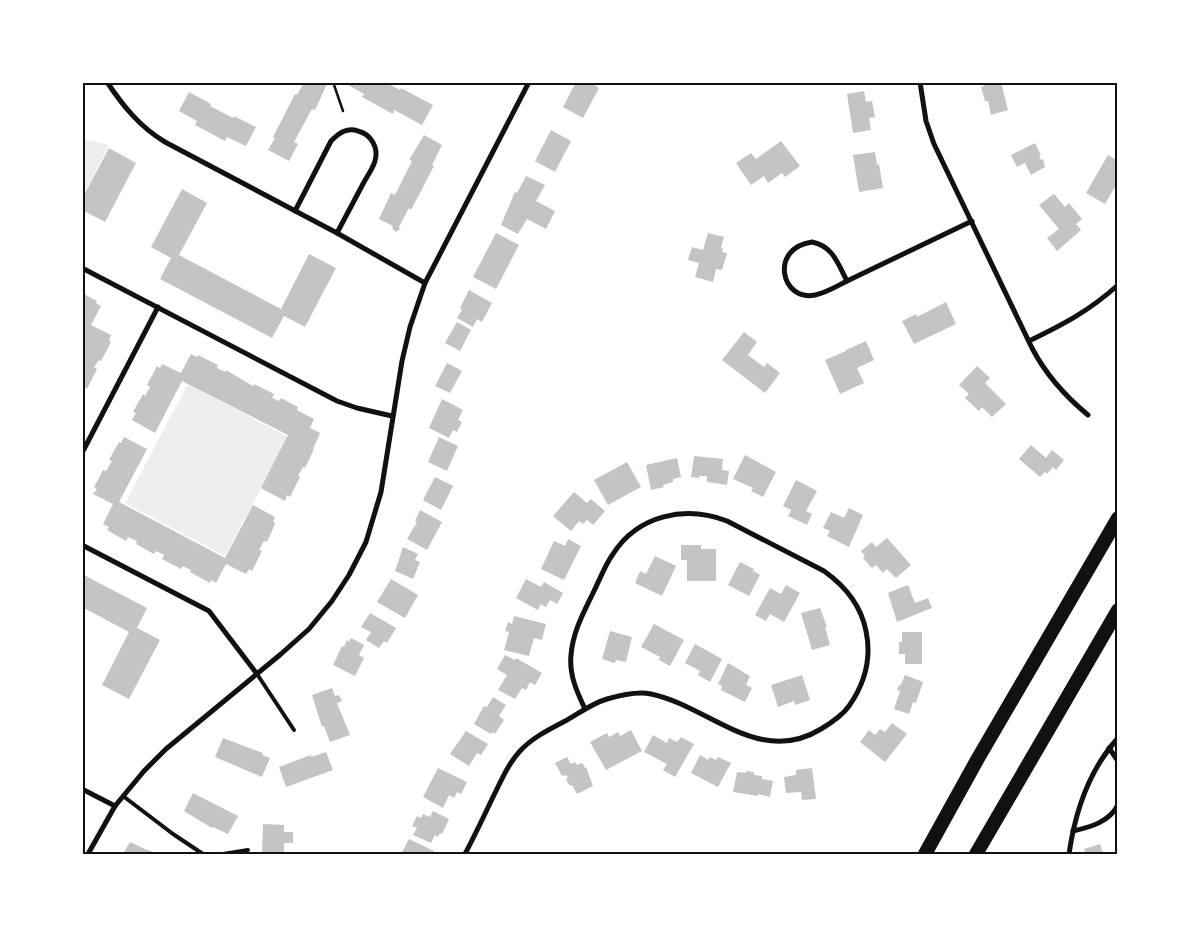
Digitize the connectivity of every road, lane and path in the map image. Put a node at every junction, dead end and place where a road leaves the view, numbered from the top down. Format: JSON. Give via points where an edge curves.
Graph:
{"nodes":[{"id":1,"x":106,"y":82,"type":"edge"},
{"id":2,"x":333,"y":82,"type":"edge"},
{"id":3,"x":529,"y":82,"type":"edge"},
{"id":4,"x":920,"y":82,"type":"edge"},
{"id":5,"x":343,"y":111,"type":"dead end"},
{"id":6,"x":295,"y":211,"type":"junction"},
{"id":7,"x":972,"y":221,"type":"junction"},
{"id":8,"x":337,"y":233,"type":"junction"},
{"id":9,"x":82,"y":268,"type":"edge"},
{"id":10,"x":847,"y":281,"type":"junction"},
{"id":11,"x":424,"y":283,"type":"junction"},
{"id":12,"x":1118,"y":285,"type":"edge"},
{"id":13,"x":158,"y":307,"type":"junction"},
{"id":14,"x":1029,"y":341,"type":"junction"},
{"id":15,"x":1088,"y":415,"type":"dead end"},
{"id":16,"x":392,"y":416,"type":"junction"},
{"id":17,"x":82,"y":454,"type":"edge"},
{"id":18,"x":1118,"y":518,"type":"edge"},
{"id":19,"x":82,"y":545,"type":"edge"},
{"id":20,"x":1118,"y":610,"type":"edge"},
{"id":21,"x":257,"y":674,"type":"junction"},
{"id":22,"x":585,"y":709,"type":"junction"},
{"id":23,"x":294,"y":730,"type":"dead end"},
{"id":24,"x":1118,"y":738,"type":"edge"},
{"id":25,"x":1110,"y":748,"type":"junction"},
{"id":26,"x":1118,"y":761,"type":"edge"},
{"id":27,"x":82,"y":789,"type":"edge"},
{"id":28,"x":123,"y":796,"type":"junction"},
{"id":29,"x":1118,"y":805,"type":"edge"},
{"id":30,"x":115,"y":806,"type":"junction"},
{"id":31,"x":1073,"y":831,"type":"junction"},
{"id":32,"x":248,"y":850,"type":"dead end"},
{"id":33,"x":88,"y":854,"type":"edge"},
{"id":34,"x":203,"y":854,"type":"edge"},
{"id":35,"x":223,"y":854,"type":"edge"},
{"id":36,"x":465,"y":854,"type":"edge"},
{"id":37,"x":926,"y":854,"type":"edge"},
{"id":38,"x":976,"y":854,"type":"edge"},
{"id":39,"x":1069,"y":854,"type":"edge"}],
"edges":[{"from":1,"to":6,"type":"street","via":[[132,115],[160,139]]},
{"from":2,"to":5,"type":"path"},
{"from":3,"to":11,"type":"street"},
{"from":4,"to":7,"type":"street","via":[[924,112],[934,144]]},
{"from":6,"to":8,"type":"street"},
{"from":6,"to":8,"type":"street","via":[[331,140],[348,130],[363,133],[375,147],[375,161]]},
{"from":7,"to":10,"type":"street"},
{"from":7,"to":14,"type":"street"},
{"from":8,"to":11,"type":"street"},
{"from":9,"to":13,"type":"street"},
{"from":10,"to":10,"type":"street","via":[[814,296],[802,294],[792,288],[785,277],[786,259],[792,249],[806,243],[818,243],[833,254]]},
{"from":11,"to":16,"type":"street","via":[[405,347]]},
{"from":12,"to":14,"type":"street","via":[[1070,321]]},
{"from":13,"to":16,"type":"street","via":[[343,404]]},
{"from":13,"to":17,"type":"street"},
{"from":14,"to":15,"type":"street","via":[[1052,380]]},
{"from":16,"to":21,"type":"street","via":[[381,492],[361,553],[321,615]]},
{"from":18,"to":37,"type":"highway"},
{"from":19,"to":21,"type":"street","via":[[209,611]]},
{"from":20,"to":38,"type":"highway"},
{"from":21,"to":23,"type":"lane"},
{"from":21,"to":28,"type":"street","via":[[166,749]]},
{"from":22,"to":22,"type":"street","via":[[575,686],[571,656],[578,625],[620,544],[638,528],[660,517],[684,512],[727,520],[824,571],[843,586],[860,611],[868,640],[866,671],[858,694],[833,722],[812,734],[782,742],[764,741],[745,736],[675,701],[650,694],[605,699]]},
{"from":22,"to":36,"type":"street","via":[[537,737],[520,751],[504,774]]},
{"from":24,"to":25,"type":"street"},
{"from":25,"to":26,"type":"street"},
{"from":25,"to":31,"type":"street","via":[[1087,786]]},
{"from":27,"to":30,"type":"street"},
{"from":28,"to":30,"type":"street"},
{"from":28,"to":34,"type":"lane"},
{"from":29,"to":31,"type":"street","via":[[1113,814],[1095,826]]},
{"from":30,"to":33,"type":"street"},
{"from":31,"to":39,"type":"street"},
{"from":32,"to":35,"type":"lane"}]}
